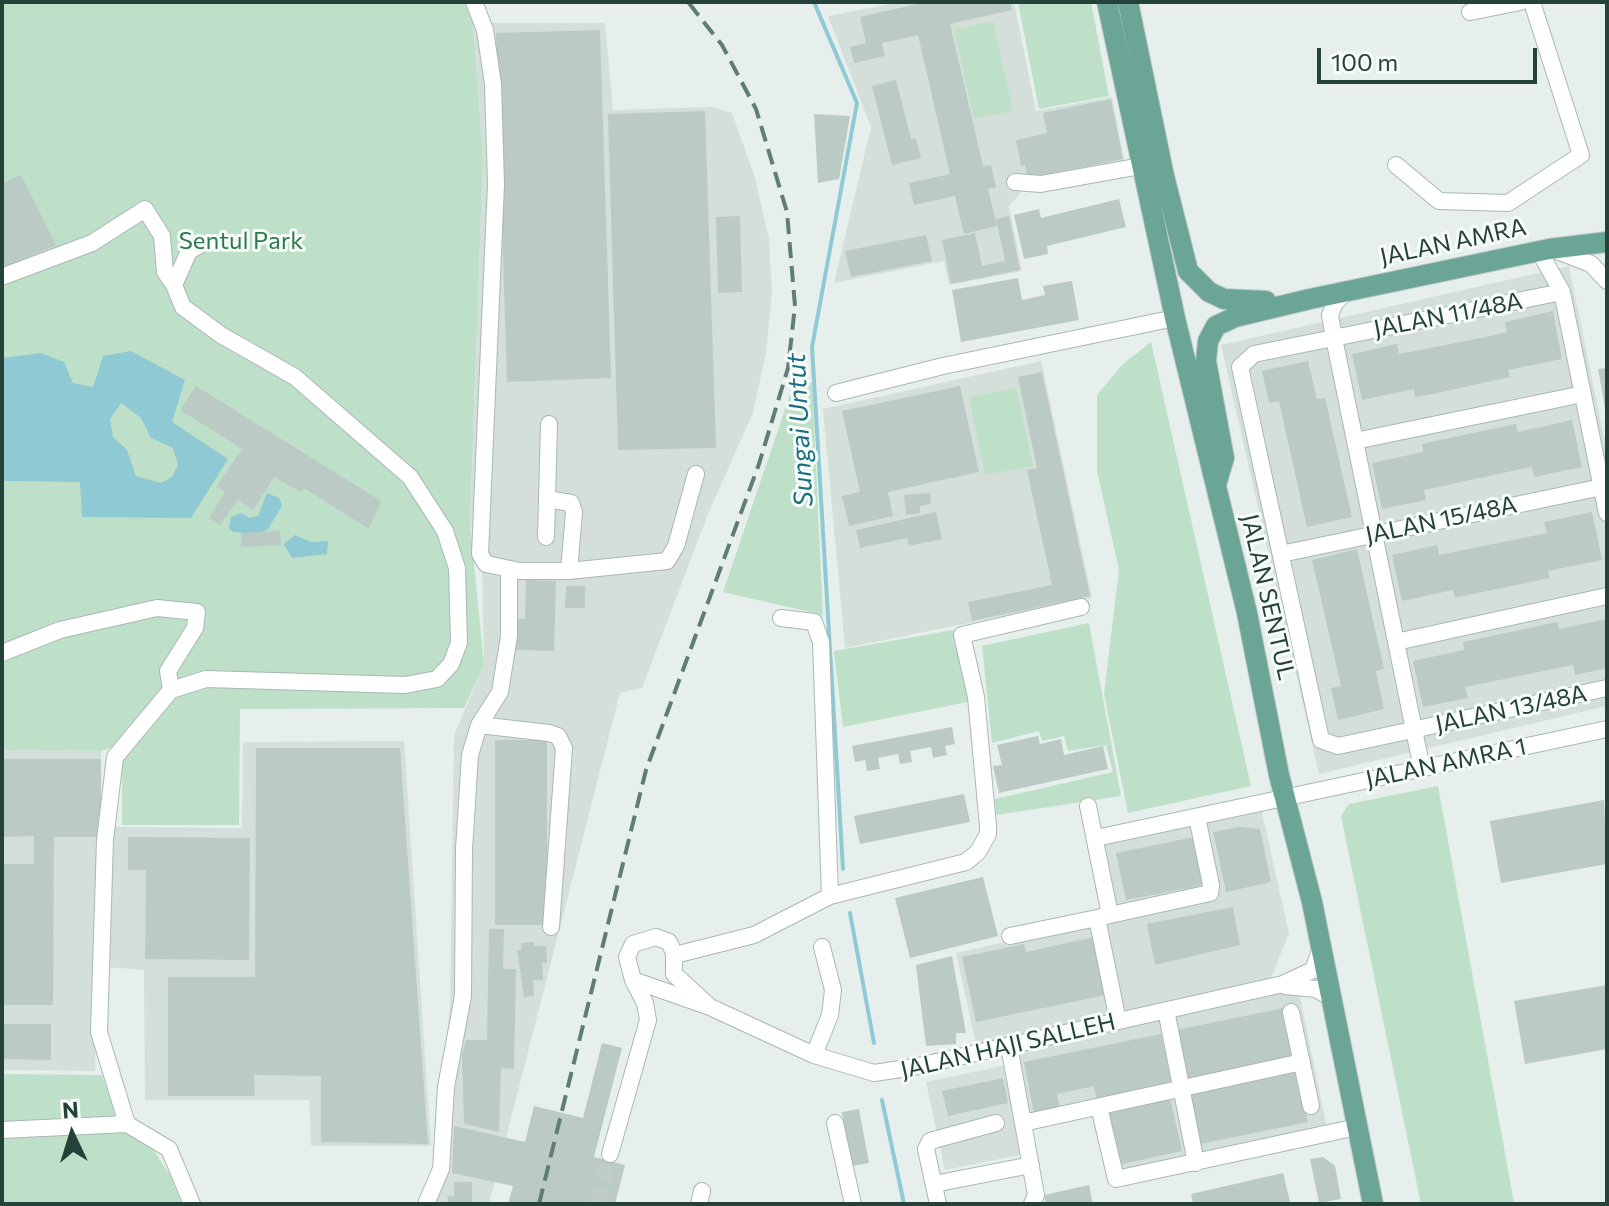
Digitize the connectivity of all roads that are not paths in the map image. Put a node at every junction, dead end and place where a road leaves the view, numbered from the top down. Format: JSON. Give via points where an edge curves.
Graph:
{"nodes":[{"id":1,"x":474,"y":2,"type":"edge"},
{"id":2,"x":1107,"y":2,"type":"edge"},
{"id":3,"x":1128,"y":2,"type":"edge"},
{"id":4,"x":1520,"y":2,"type":"edge"},
{"id":5,"x":1532,"y":2,"type":"edge"},
{"id":6,"x":1470,"y":12,"type":"dead end"},
{"id":7,"x":1396,"y":165,"type":"dead end"},
{"id":8,"x":1141,"y":166,"type":"junction"},
{"id":9,"x":1015,"y":182,"type":"dead end"},
{"id":10,"x":1607,"y":242,"type":"edge"},
{"id":11,"x":200,"y":245,"type":"dead end"},
{"id":12,"x":1544,"y":250,"type":"junction"},
{"id":13,"x":4,"y":276,"type":"dead end"},
{"id":14,"x":1607,"y":281,"type":"edge"},
{"id":15,"x":174,"y":285,"type":"junction"},
{"id":16,"x":1347,"y":291,"type":"junction"},
{"id":17,"x":1562,"y":292,"type":"junction"},
{"id":18,"x":1310,"y":299,"type":"junction"},
{"id":19,"x":1175,"y":318,"type":"junction"},
{"id":20,"x":1334,"y":338,"type":"junction"},
{"id":21,"x":836,"y":393,"type":"dead end"},
{"id":22,"x":1583,"y":394,"type":"junction"},
{"id":23,"x":549,"y":424,"type":"dead end"},
{"id":24,"x":1355,"y":441,"type":"junction"},
{"id":25,"x":696,"y":474,"type":"dead end"},
{"id":26,"x":1216,"y":485,"type":"junction"},
{"id":27,"x":1602,"y":487,"type":"junction"},
{"id":28,"x":547,"y":499,"type":"junction"},
{"id":29,"x":1607,"y":513,"type":"edge"},
{"id":30,"x":1374,"y":534,"type":"junction"},
{"id":31,"x":546,"y":537,"type":"dead end"},
{"id":32,"x":1281,"y":554,"type":"junction"},
{"id":33,"x":509,"y":570,"type":"junction"},
{"id":34,"x":569,"y":571,"type":"junction"},
{"id":35,"x":1607,"y":596,"type":"edge"},
{"id":36,"x":1081,"y":607,"type":"dead end"},
{"id":37,"x":781,"y":618,"type":"dead end"},
{"id":38,"x":1396,"y":642,"type":"junction"},
{"id":39,"x":2,"y":653,"type":"edge"},
{"id":40,"x":1607,"y":688,"type":"edge"},
{"id":41,"x":171,"y":690,"type":"junction"},
{"id":42,"x":479,"y":725,"type":"junction"},
{"id":43,"x":1607,"y":729,"type":"edge"},
{"id":44,"x":1414,"y":730,"type":"junction"},
{"id":45,"x":1422,"y":769,"type":"junction"},
{"id":46,"x":1284,"y":798,"type":"junction"},
{"id":47,"x":1088,"y":806,"type":"dead end"},
{"id":48,"x":1197,"y":817,"type":"junction"},
{"id":49,"x":1096,"y":838,"type":"junction"},
{"id":50,"x":830,"y":896,"type":"junction"},
{"id":51,"x":1103,"y":916,"type":"junction"},
{"id":52,"x":551,"y":927,"type":"dead end"},
{"id":53,"x":1010,"y":936,"type":"dead end"},
{"id":54,"x":822,"y":947,"type":"dead end"},
{"id":55,"x":1321,"y":948,"type":"junction"},
{"id":56,"x":674,"y":952,"type":"junction"},
{"id":57,"x":633,"y":980,"type":"junction"},
{"id":58,"x":1268,"y":987,"type":"junction"},
{"id":59,"x":1331,"y":998,"type":"junction"},
{"id":60,"x":710,"y":1007,"type":"junction"},
{"id":61,"x":1166,"y":1010,"type":"junction"},
{"id":62,"x":1291,"y":1012,"type":"dead end"},
{"id":63,"x":1118,"y":1021,"type":"junction"},
{"id":64,"x":1009,"y":1046,"type":"junction"},
{"id":65,"x":814,"y":1055,"type":"junction"},
{"id":66,"x":1302,"y":1062,"type":"junction"},
{"id":67,"x":1182,"y":1089,"type":"junction"},
{"id":68,"x":1311,"y":1106,"type":"dead end"},
{"id":69,"x":1099,"y":1107,"type":"junction"},
{"id":70,"x":835,"y":1123,"type":"dead end"},
{"id":71,"x":996,"y":1123,"type":"dead end"},
{"id":72,"x":1023,"y":1123,"type":"junction"},
{"id":73,"x":127,"y":1124,"type":"junction"},
{"id":74,"x":1357,"y":1127,"type":"junction"},
{"id":75,"x":2,"y":1130,"type":"edge"},
{"id":76,"x":610,"y":1154,"type":"tunnel mouth"},
{"id":77,"x":1196,"y":1163,"type":"junction"},
{"id":78,"x":1031,"y":1165,"type":"junction"},
{"id":79,"x":934,"y":1184,"type":"junction"},
{"id":80,"x":192,"y":1204,"type":"edge"},
{"id":81,"x":426,"y":1204,"type":"edge"},
{"id":82,"x":853,"y":1204,"type":"edge"},
{"id":83,"x":938,"y":1204,"type":"edge"},
{"id":84,"x":1032,"y":1204,"type":"edge"},
{"id":85,"x":1373,"y":1204,"type":"edge"}],
"edges":[{"from":1,"to":33,"type":"street","via":[[485,30],[493,84],[496,184],[480,554],[486,564]]},
{"from":2,"to":8,"type":"main road","name":"JALAN SENTUL"},
{"from":3,"to":18,"type":"main road","via":[[1188,271],[1224,299]]},
{"from":4,"to":6,"type":"street"},
{"from":5,"to":7,"type":"street","via":[[1581,155],[1508,203],[1439,201]]},
{"from":8,"to":9,"type":"street","via":[[1041,184]]},
{"from":8,"to":19,"type":"main road","name":"JALAN SENTUL"},
{"from":10,"to":12,"type":"main road","name":"JALAN AMRA"},
{"from":11,"to":15,"type":"street","via":[[189,251]]},
{"from":12,"to":14,"type":"street","via":[[1577,257]]},
{"from":12,"to":16,"type":"main road","name":"JALAN AMRA"},
{"from":12,"to":17,"type":"street"},
{"from":13,"to":15,"type":"street","via":[[92,243],[145,209],[162,236],[165,272]]},
{"from":15,"to":41,"type":"street","via":[[183,307],[295,377],[410,477],[445,531],[453,556],[459,643],[451,664],[437,679],[405,685],[206,679]]},
{"from":16,"to":18,"type":"main road","name":"JALAN AMRA"},
{"from":16,"to":20,"type":"street","via":[[1330,315]]},
{"from":17,"to":20,"type":"street","name":"JALAN 11/48A"},
{"from":17,"to":22,"type":"street"},
{"from":18,"to":26,"type":"main road","via":[[1235,317],[1216,326],[1208,341],[1206,361],[1224,458]]},
{"from":19,"to":21,"type":"street"},
{"from":19,"to":26,"type":"main road","name":"JALAN SENTUL"},
{"from":20,"to":24,"type":"street"},
{"from":20,"to":32,"type":"street","name":"JALAN 11/48A","via":[[1254,354],[1240,367]]},
{"from":22,"to":24,"type":"street"},
{"from":22,"to":27,"type":"street"},
{"from":23,"to":28,"type":"street"},
{"from":24,"to":30,"type":"street"},
{"from":25,"to":34,"type":"street","via":[[667,561]]},
{"from":26,"to":46,"type":"main road","name":"JALAN SENTUL"},
{"from":27,"to":29,"type":"street"},
{"from":27,"to":30,"type":"street","name":"JALAN 15/48A"},
{"from":28,"to":31,"type":"street"},
{"from":28,"to":34,"type":"street","via":[[571,503],[574,512]]},
{"from":30,"to":32,"type":"street","name":"JALAN 15/48A"},
{"from":30,"to":38,"type":"street"},
{"from":32,"to":44,"type":"street","name":"JALAN 13/48A","via":[[1321,740],[1338,746]]},
{"from":33,"to":34,"type":"street"},
{"from":33,"to":42,"type":"street","via":[[509,636],[500,692]]},
{"from":35,"to":38,"type":"street"},
{"from":36,"to":50,"type":"street","via":[[962,635],[976,697],[988,834],[978,852],[966,862]]},
{"from":37,"to":50,"type":"street","via":[[814,622],[821,642]]},
{"from":38,"to":44,"type":"street"},
{"from":39,"to":41,"type":"street","via":[[112,616],[157,608],[197,612],[195,628],[168,671]]},
{"from":40,"to":44,"type":"street","name":"JALAN 13/48A"},
{"from":41,"to":73,"type":"street","via":[[115,757],[105,840],[99,1032]]},
{"from":42,"to":52,"type":"street","via":[[549,733],[558,736],[564,748]]},
{"from":42,"to":81,"type":"street","via":[[470,755],[464,849],[463,996],[446,1087],[441,1169]]},
{"from":43,"to":45,"type":"street","name":"JALAN AMRA 1"},
{"from":44,"to":45,"type":"street"},
{"from":45,"to":46,"type":"street","name":"JALAN AMRA 1"},
{"from":46,"to":48,"type":"street","name":"JALAN AMRA 1"},
{"from":46,"to":55,"type":"main road","name":"JALAN SENTUL"},
{"from":47,"to":49,"type":"street"},
{"from":48,"to":49,"type":"street","name":"JALAN AMRA 1"},
{"from":48,"to":51,"type":"street","via":[[1210,893]]},
{"from":49,"to":51,"type":"street"},
{"from":50,"to":56,"type":"street","via":[[754,935]]},
{"from":51,"to":53,"type":"street"},
{"from":51,"to":63,"type":"street"},
{"from":54,"to":65,"type":"street","via":[[833,990],[830,1015]]},
{"from":55,"to":58,"type":"street","name":"JALAN HAJI SALLEH","via":[[1313,970]]},
{"from":55,"to":59,"type":"main road","name":"JALAN SENTUL"},
{"from":56,"to":57,"type":"street","via":[[656,937],[633,944],[627,957]]},
{"from":56,"to":60,"type":"street","name":"JALAN HAJI SALLEH","via":[[674,974]]},
{"from":57,"to":60,"type":"street","name":"JALAN HAJI SALLEH"},
{"from":57,"to":76,"type":"street","via":[[648,1020]]},
{"from":58,"to":59,"type":"street","name":"JALAN HAJI SALLEH","via":[[1308,988]]},
{"from":58,"to":61,"type":"street","name":"JALAN HAJI SALLEH"},
{"from":59,"to":74,"type":"main road","name":"JALAN SENTUL"},
{"from":60,"to":65,"type":"street","name":"JALAN HAJI SALLEH"},
{"from":61,"to":63,"type":"street","name":"JALAN HAJI SALLEH"},
{"from":61,"to":67,"type":"street"},
{"from":62,"to":66,"type":"street"},
{"from":63,"to":64,"type":"street","name":"JALAN HAJI SALLEH"},
{"from":64,"to":65,"type":"street","name":"JALAN HAJI SALLEH","via":[[890,1072],[855,1069]]},
{"from":64,"to":72,"type":"street"},
{"from":66,"to":67,"type":"street"},
{"from":66,"to":68,"type":"street"},
{"from":67,"to":69,"type":"street"},
{"from":67,"to":77,"type":"street"},
{"from":69,"to":72,"type":"street"},
{"from":69,"to":77,"type":"street","via":[[1116,1179]]},
{"from":70,"to":82,"type":"street"},
{"from":71,"to":79,"type":"street","via":[[930,1141],[926,1149]]},
{"from":72,"to":78,"type":"street"},
{"from":73,"to":75,"type":"street"},
{"from":73,"to":80,"type":"street","via":[[169,1149]]},
{"from":74,"to":77,"type":"street"},
{"from":74,"to":85,"type":"main road","name":"JALAN SENTUL"},
{"from":78,"to":79,"type":"street"},
{"from":78,"to":84,"type":"street","via":[[1036,1195]]},
{"from":79,"to":83,"type":"street"}]}
